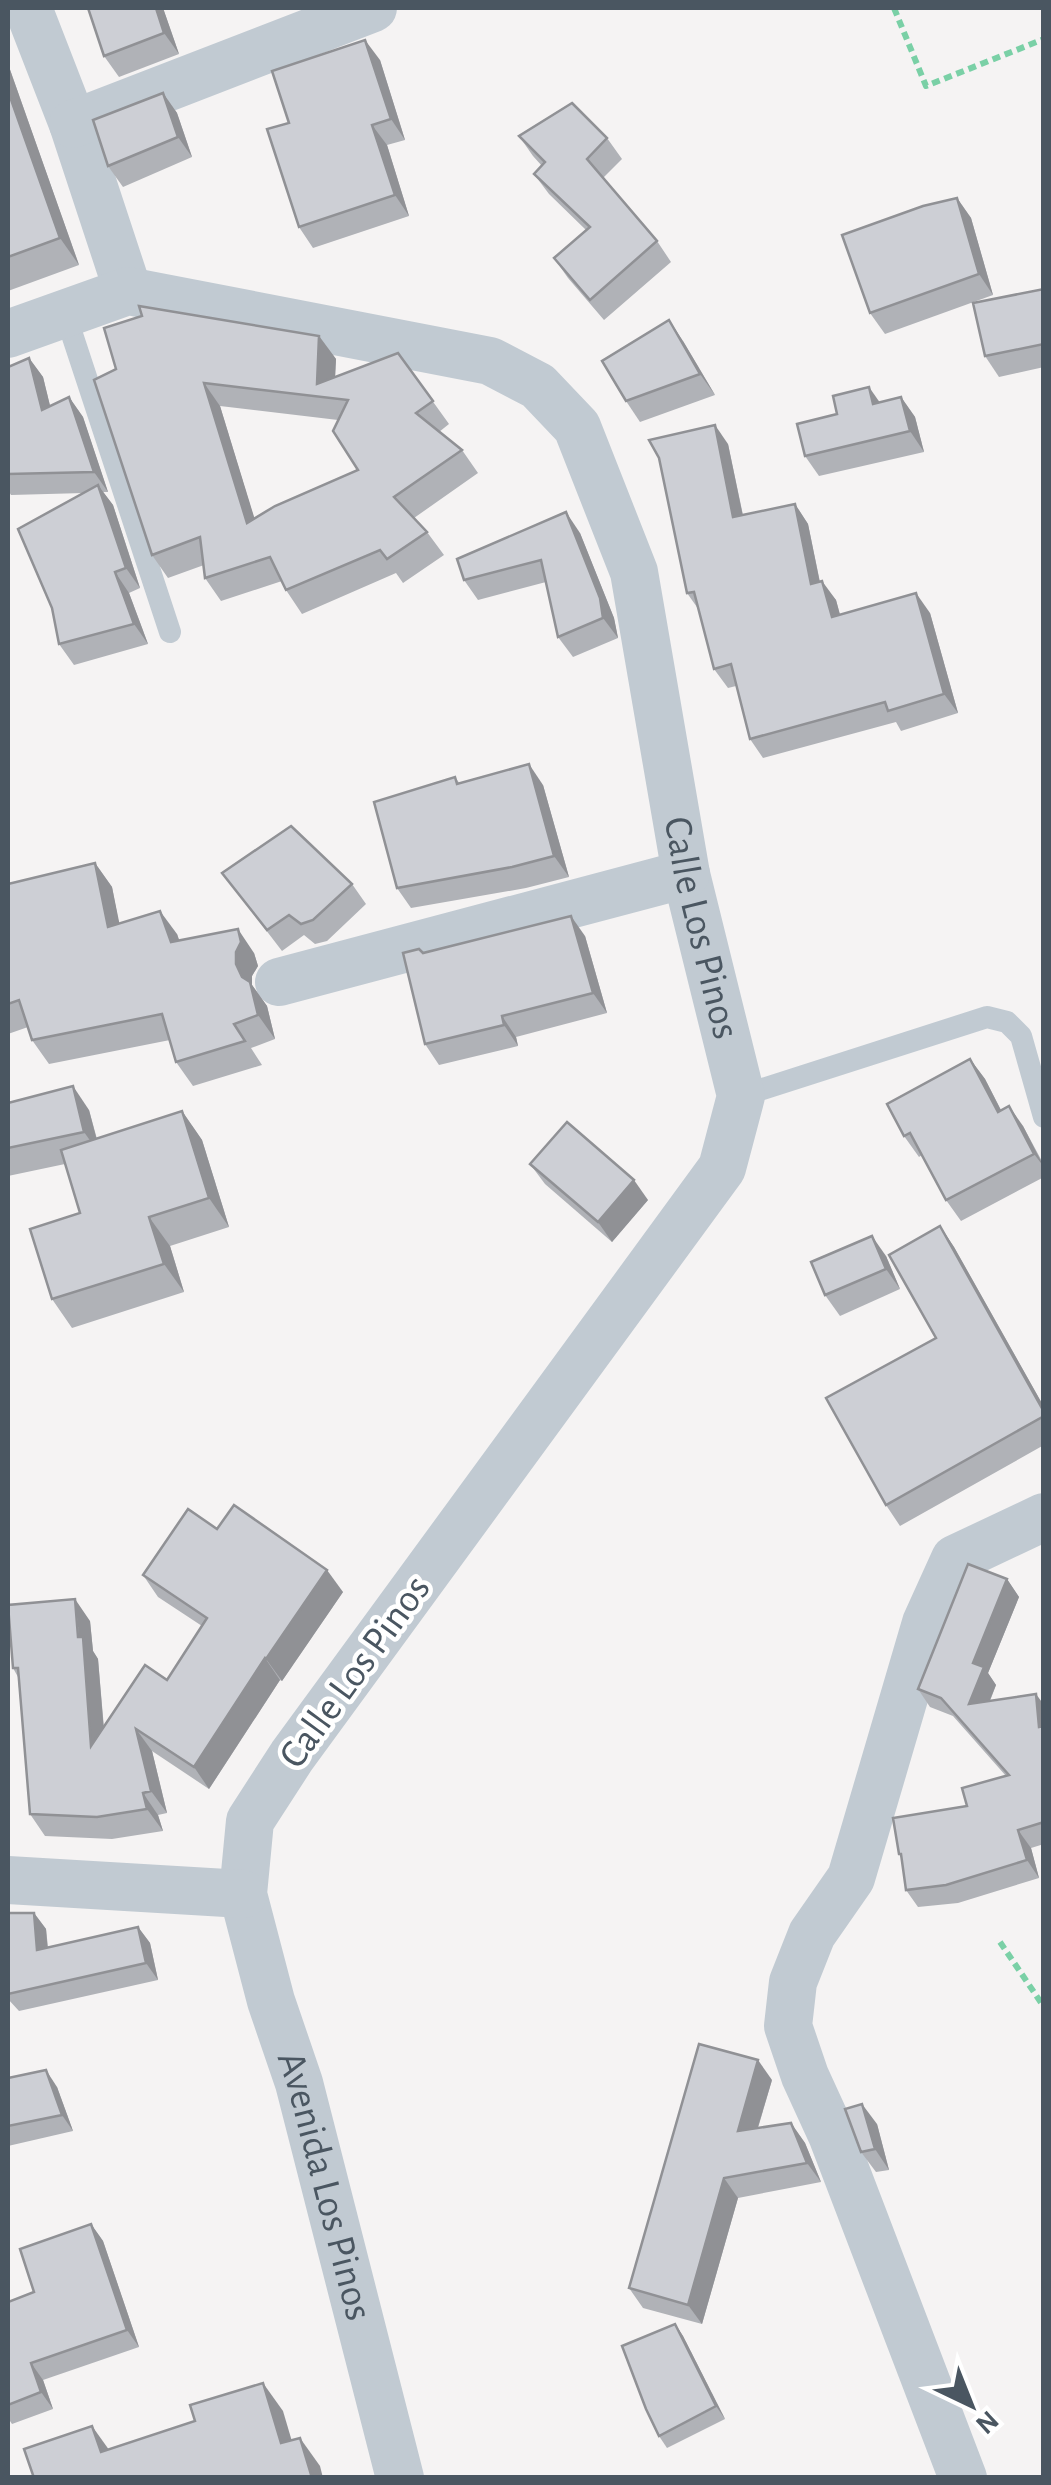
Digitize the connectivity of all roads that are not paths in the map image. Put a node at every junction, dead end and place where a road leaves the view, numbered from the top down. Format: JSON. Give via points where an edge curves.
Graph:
{"nodes":[{"id":1,"x":28,"y":8,"type":"edge"},
{"id":2,"x":373,"y":8,"type":"edge"},
{"id":3,"x":72,"y":124,"type":"junction"},
{"id":4,"x":128,"y":292,"type":"junction"},
{"id":5,"x":65,"y":313,"type":"junction"},
{"id":6,"x":8,"y":334,"type":"edge"},
{"id":7,"x":170,"y":632,"type":"dead end"},
{"id":8,"x":686,"y":874,"type":"junction"},
{"id":9,"x":279,"y":982,"type":"dead end"},
{"id":10,"x":741,"y":1096,"type":"junction"},
{"id":11,"x":1044,"y":1117,"type":"edge"},
{"id":12,"x":1044,"y":1518,"type":"edge"},
{"id":13,"x":8,"y":1880,"type":"edge"},
{"id":14,"x":243,"y":1894,"type":"junction"},
{"id":15,"x":400,"y":2478,"type":"edge"},
{"id":16,"x":963,"y":2478,"type":"edge"}],
"edges":[{"from":1,"to":3,"type":"street"},
{"from":2,"to":3,"type":"street"},
{"from":3,"to":4,"type":"street"},
{"from":4,"to":5,"type":"street","name":"Calle Los Pinos"},
{"from":4,"to":8,"type":"street","name":"Calle Los Pinos","via":[[490,361],[551,399],[577,427],[634,572]]},
{"from":5,"to":6,"type":"street","name":"Calle Los Pinos"},
{"from":5,"to":7,"type":"lane"},
{"from":8,"to":9,"type":"street"},
{"from":8,"to":10,"type":"street","name":"Calle Los Pinos"},
{"from":10,"to":11,"type":"lane","via":[[987,1017],[1007,1022],[1021,1036]]},
{"from":10,"to":14,"type":"street","name":"Calle Los Pinos","via":[[722,1168],[250,1821]]},
{"from":12,"to":16,"type":"street","via":[[955,1559],[926,1623],[851,1878],[812,1934],[793,1982],[788,2026]]},
{"from":13,"to":14,"type":"street"},
{"from":14,"to":15,"type":"street","name":"Avenida Los Pinos"}]}
